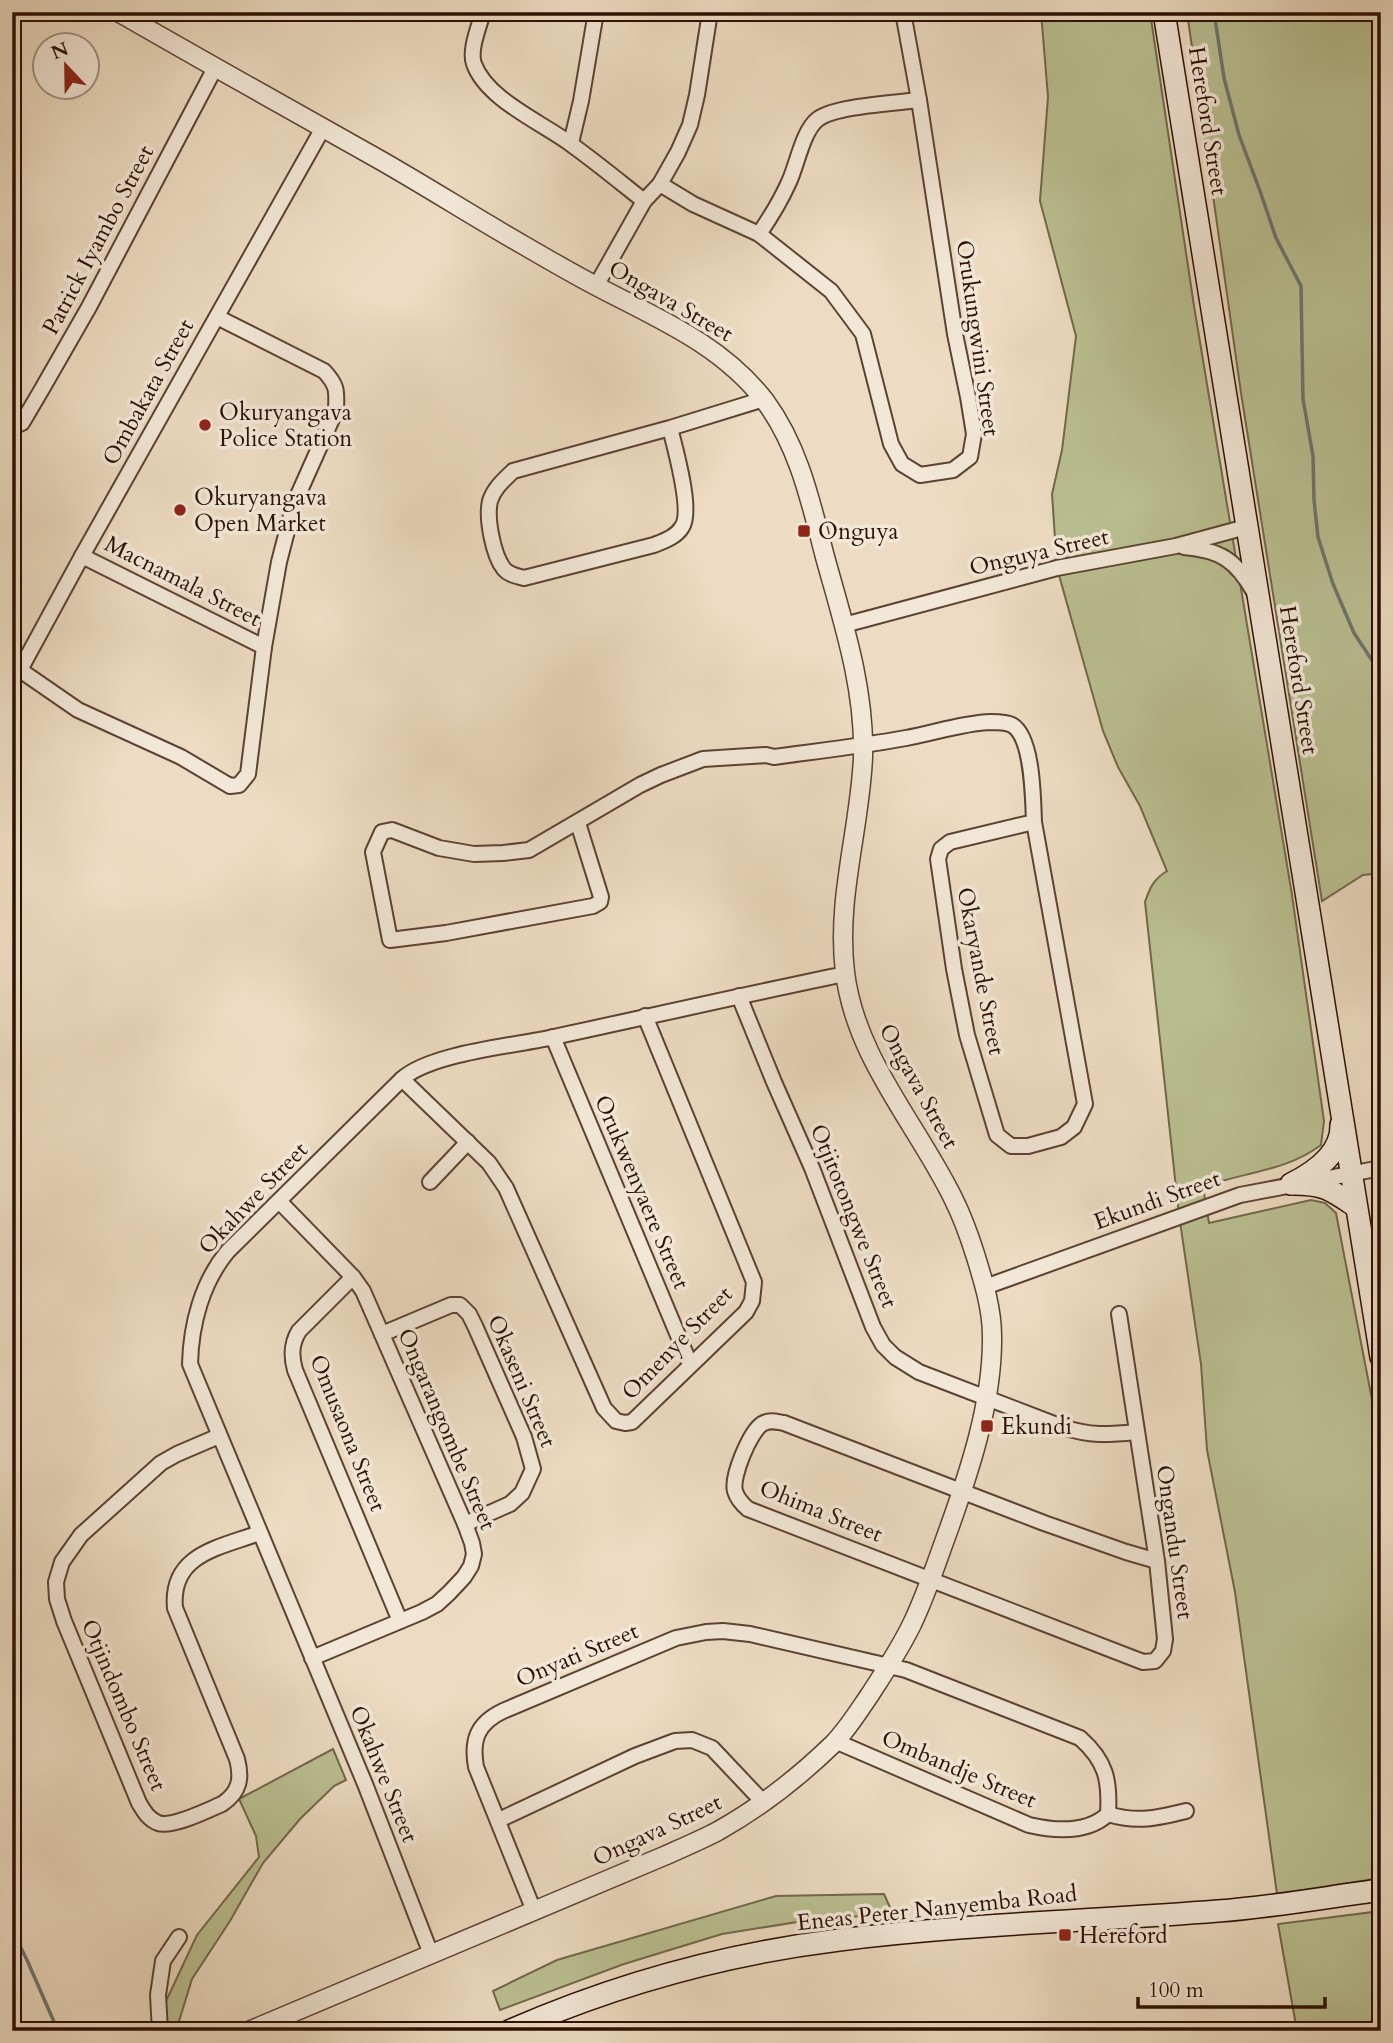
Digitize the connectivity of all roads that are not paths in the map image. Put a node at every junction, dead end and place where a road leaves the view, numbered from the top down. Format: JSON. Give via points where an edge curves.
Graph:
{"nodes":[{"id":1,"x":118,"y":12,"type":"edge"},
{"id":2,"x":484,"y":12,"type":"edge"},
{"id":3,"x":596,"y":12,"type":"edge"},
{"id":4,"x":710,"y":12,"type":"edge"},
{"id":5,"x":903,"y":12,"type":"edge"},
{"id":6,"x":1164,"y":12,"type":"edge"},
{"id":7,"x":215,"y":68,"type":"junction"},
{"id":8,"x":919,"y":100,"type":"junction"},
{"id":9,"x":323,"y":128,"type":"junction"},
{"id":10,"x":570,"y":143,"type":"junction"},
{"id":11,"x":660,"y":184,"type":"junction"},
{"id":12,"x":644,"y":201,"type":"junction"},
{"id":13,"x":759,"y":234,"type":"junction"},
{"id":14,"x":596,"y":286,"type":"junction"},
{"id":15,"x":217,"y":317,"type":"junction"},
{"id":16,"x":764,"y":399,"type":"junction"},
{"id":17,"x":12,"y":427,"type":"edge"},
{"id":18,"x":670,"y":428,"type":"junction"},
{"id":19,"x":1246,"y":527,"type":"junction"},
{"id":20,"x":1176,"y":546,"type":"junction"},
{"id":21,"x":82,"y":556,"type":"junction"},
{"id":22,"x":1259,"y":602,"type":"junction"},
{"id":23,"x":844,"y":625,"type":"junction"},
{"id":24,"x":264,"y":647,"type":"junction"},
{"id":25,"x":16,"y":674,"type":"edge"},
{"id":26,"x":863,"y":746,"type":"junction"},
{"id":27,"x":1034,"y":822,"type":"junction"},
{"id":28,"x":578,"y":823,"type":"junction"},
{"id":29,"x":845,"y":974,"type":"junction"},
{"id":30,"x":739,"y":996,"type":"junction"},
{"id":31,"x":645,"y":1016,"type":"junction"},
{"id":32,"x":553,"y":1037,"type":"junction"},
{"id":33,"x":402,"y":1079,"type":"junction"},
{"id":34,"x":1341,"y":1101,"type":"junction"},
{"id":35,"x":468,"y":1142,"type":"junction"},
{"id":36,"x":1381,"y":1168,"type":"edge"},
{"id":37,"x":1350,"y":1174,"type":"junction"},
{"id":38,"x":430,"y":1182,"type":"dead end"},
{"id":39,"x":1291,"y":1184,"type":"junction"},
{"id":40,"x":279,"y":1201,"type":"junction"},
{"id":41,"x":1355,"y":1206,"type":"junction"},
{"id":42,"x":353,"y":1277,"type":"junction"},
{"id":43,"x":985,"y":1287,"type":"junction"},
{"id":44,"x":1119,"y":1314,"type":"dead end"},
{"id":45,"x":382,"y":1334,"type":"junction"},
{"id":46,"x":1381,"y":1357,"type":"edge"},
{"id":47,"x":690,"y":1364,"type":"junction"},
{"id":48,"x":986,"y":1397,"type":"junction"},
{"id":49,"x":1136,"y":1432,"type":"junction"},
{"id":50,"x":219,"y":1436,"type":"junction"},
{"id":51,"x":963,"y":1491,"type":"junction"},
{"id":52,"x":465,"y":1524,"type":"junction"},
{"id":53,"x":259,"y":1533,"type":"junction"},
{"id":54,"x":1157,"y":1561,"type":"junction"},
{"id":55,"x":931,"y":1579,"type":"junction"},
{"id":56,"x":400,"y":1621,"type":"junction"},
{"id":57,"x":312,"y":1658,"type":"junction"},
{"id":58,"x":888,"y":1666,"type":"junction"},
{"id":59,"x":835,"y":1741,"type":"junction"},
{"id":60,"x":763,"y":1802,"type":"junction"},
{"id":61,"x":1186,"y":1811,"type":"dead end"},
{"id":62,"x":1108,"y":1814,"type":"junction"},
{"id":63,"x":499,"y":1820,"type":"junction"},
{"id":64,"x":1381,"y":1889,"type":"edge"},
{"id":65,"x":534,"y":1911,"type":"junction"},
{"id":66,"x":179,"y":1937,"type":"dead end"},
{"id":67,"x":431,"y":1954,"type":"junction"},
{"id":68,"x":160,"y":2031,"type":"edge"},
{"id":69,"x":249,"y":2031,"type":"edge"},
{"id":70,"x":509,"y":2031,"type":"edge"}],
"edges":[{"from":1,"to":7,"type":"street","name":"Ongava Street"},
{"from":2,"to":10,"type":"street","via":[[474,63],[489,88]]},
{"from":3,"to":10,"type":"street"},
{"from":4,"to":11,"type":"street","via":[[690,125]]},
{"from":5,"to":8,"type":"street","name":"Orukungwini Street"},
{"from":6,"to":19,"type":"main road","name":"Hereford Street"},
{"from":7,"to":9,"type":"street","name":"Ongava Street"},
{"from":7,"to":17,"type":"street","name":"Patrick Iyambo Street","via":[[89,307],[22,423]]},
{"from":8,"to":13,"type":"street","via":[[847,109],[817,119]]},
{"from":8,"to":13,"type":"street","name":"Orukungwini Street","via":[[974,434],[970,457],[953,470],[920,475],[902,464],[891,444],[863,334],[831,292]]},
{"from":9,"to":14,"type":"street","name":"Ongava Street"},
{"from":9,"to":15,"type":"street","name":"Ombakata Street"},
{"from":10,"to":12,"type":"street"},
{"from":11,"to":12,"type":"street"},
{"from":11,"to":13,"type":"street","name":"Orukungwini Street"},
{"from":12,"to":14,"type":"street"},
{"from":14,"to":16,"type":"street","name":"Ongava Street","via":[[701,341]]},
{"from":15,"to":21,"type":"street","name":"Ombakata Street"},
{"from":15,"to":24,"type":"street","via":[[324,371],[335,383],[337,394],[336,410],[294,504]]},
{"from":16,"to":18,"type":"street"},
{"from":16,"to":23,"type":"street","name":"Ongava Street","via":[[796,458]]},
{"from":18,"to":18,"type":"street","via":[[513,471],[491,499],[488,519],[504,568],[524,578],[671,538],[683,526],[686,514]]},
{"from":19,"to":20,"type":"street","name":"Onguya Street"},
{"from":19,"to":22,"type":"main road","name":"Hereford Street"},
{"from":20,"to":22,"type":"street","via":[[1225,557],[1237,567]]},
{"from":20,"to":23,"type":"street","name":"Onguya Street","via":[[1057,568]]},
{"from":21,"to":24,"type":"street","name":"Macnamala Street"},
{"from":21,"to":25,"type":"street","name":"Ombakata Street"},
{"from":22,"to":34,"type":"main road","name":"Hereford Street"},
{"from":23,"to":26,"type":"street","name":"Ongava Street","via":[[859,694]]},
{"from":24,"to":25,"type":"street","via":[[248,774],[239,785],[230,786]]},
{"from":26,"to":27,"type":"street","name":"Okaryande Street","via":[[971,724],[1011,724],[1026,747]]},
{"from":26,"to":28,"type":"street","via":[[774,757],[703,759],[640,785]]},
{"from":26,"to":29,"type":"street","name":"Ongava Street","via":[[845,898]]},
{"from":27,"to":27,"type":"street","name":"Okaryande Street","via":[[1085,1104],[1074,1127],[1060,1137],[1011,1146],[997,1135],[967,1035],[938,859],[950,842]]},
{"from":28,"to":28,"type":"street","via":[[600,902],[390,940],[373,852],[382,832],[392,830],[439,848],[503,853],[529,850]]},
{"from":29,"to":30,"type":"street","name":"Okahwe Street"},
{"from":29,"to":43,"type":"street","name":"Ongava Street","via":[[863,1039],[957,1205]]},
{"from":30,"to":31,"type":"street","name":"Okahwe Street"},
{"from":30,"to":48,"type":"street","name":"Otjitotongwe Street","via":[[883,1345],[919,1372]]},
{"from":31,"to":32,"type":"street","name":"Okahwe Street"},
{"from":31,"to":47,"type":"street","name":"Omenye Street","via":[[754,1282],[746,1312]]},
{"from":32,"to":33,"type":"street","name":"Okahwe Street","via":[[432,1062]]},
{"from":32,"to":47,"type":"street","name":"Orukwenyaere Street"},
{"from":33,"to":35,"type":"street","name":"Omenye Street"},
{"from":33,"to":40,"type":"street","name":"Okahwe Street"},
{"from":34,"to":37,"type":"main road","name":"Hereford Street"},
{"from":34,"to":39,"type":"main road","via":[[1342,1131],[1336,1146],[1310,1174]]},
{"from":35,"to":38,"type":"street"},
{"from":35,"to":47,"type":"street","name":"Omenye Street","via":[[506,1188],[593,1385],[613,1419],[632,1422]]},
{"from":36,"to":37,"type":"street","name":"Ekundi Street"},
{"from":37,"to":39,"type":"street","name":"Ekundi Street"},
{"from":37,"to":41,"type":"main road","name":"Hereford Street"},
{"from":39,"to":41,"type":"main road","via":[[1331,1189]]},
{"from":39,"to":43,"type":"street","name":"Ekundi Street","via":[[1240,1195]]},
{"from":40,"to":42,"type":"street","name":"Ongarangombe Street"},
{"from":40,"to":50,"type":"street","name":"Okahwe Street","via":[[219,1262],[201,1298],[190,1340],[190,1364]]},
{"from":41,"to":46,"type":"main road","name":"Hereford Street"},
{"from":42,"to":45,"type":"street","name":"Ongarangombe Street"},
{"from":42,"to":56,"type":"street","name":"Omusaona Street","via":[[299,1331],[292,1358]]},
{"from":43,"to":48,"type":"street","name":"Ongava Street","via":[[992,1336]]},
{"from":44,"to":49,"type":"street","name":"Ongandu Street"},
{"from":45,"to":52,"type":"street","name":"Ongarangombe Street"},
{"from":45,"to":52,"type":"street","name":"Okaseni Street","via":[[460,1305],[475,1326],[524,1437],[534,1465],[522,1493],[510,1504]]},
{"from":48,"to":49,"type":"street","name":"Otjitotongwe Street","via":[[1079,1432],[1101,1436]]},
{"from":48,"to":51,"type":"street","name":"Ongava Street"},
{"from":49,"to":54,"type":"street","name":"Ongandu Street"},
{"from":50,"to":53,"type":"street","name":"Okahwe Street"},
{"from":50,"to":53,"type":"street","name":"Otjindombo Street","via":[[161,1463],[81,1535],[62,1562],[57,1582],[64,1622],[139,1803],[157,1823],[170,1824],[222,1804],[239,1784],[237,1759],[175,1608],[174,1594],[190,1561]]},
{"from":51,"to":54,"type":"street","name":"Ohima Street"},
{"from":51,"to":55,"type":"street","name":"Ongava Street"},
{"from":51,"to":55,"type":"street","name":"Ohima Street","via":[[771,1421],[757,1429],[739,1465],[734,1489],[748,1509]]},
{"from":52,"to":56,"type":"street","name":"Ongarangombe Street","via":[[474,1554],[464,1577],[437,1604]]},
{"from":53,"to":57,"type":"street","name":"Okahwe Street"},
{"from":54,"to":55,"type":"street","name":"Ongandu Street","via":[[1165,1639],[1155,1661],[1143,1662]]},
{"from":55,"to":58,"type":"street","name":"Ongava Street"},
{"from":56,"to":57,"type":"street","name":"Ongarangombe Street"},
{"from":57,"to":67,"type":"street","name":"Okahwe Street"},
{"from":58,"to":59,"type":"street","name":"Ongava Street"},
{"from":58,"to":62,"type":"street","via":[[1080,1738],[1096,1752],[1103,1768]]},
{"from":58,"to":63,"type":"street","name":"Onyati Street","via":[[750,1634],[706,1632],[676,1638],[503,1711],[483,1724],[475,1760]]},
{"from":59,"to":60,"type":"street","name":"Ongava Street"},
{"from":59,"to":62,"type":"street","name":"Ombandje Street","via":[[1028,1825],[1054,1831],[1080,1828]]},
{"from":60,"to":63,"type":"street","via":[[712,1748],[692,1740],[676,1741]]},
{"from":60,"to":65,"type":"street","name":"Ongava Street","via":[[716,1832]]},
{"from":61,"to":62,"type":"street","via":[[1152,1819]]},
{"from":63,"to":65,"type":"street","name":"Onyati Street"},
{"from":64,"to":70,"type":"main road","name":"Eneas Peter Nanyemba Road","via":[[1221,1911],[836,1940],[678,1972],[612,1991]]},
{"from":65,"to":67,"type":"street","name":"Ongava Street"},
{"from":66,"to":68,"type":"street","via":[[163,1961],[158,1995]]},
{"from":67,"to":69,"type":"street","name":"Ongava Street"}]}
